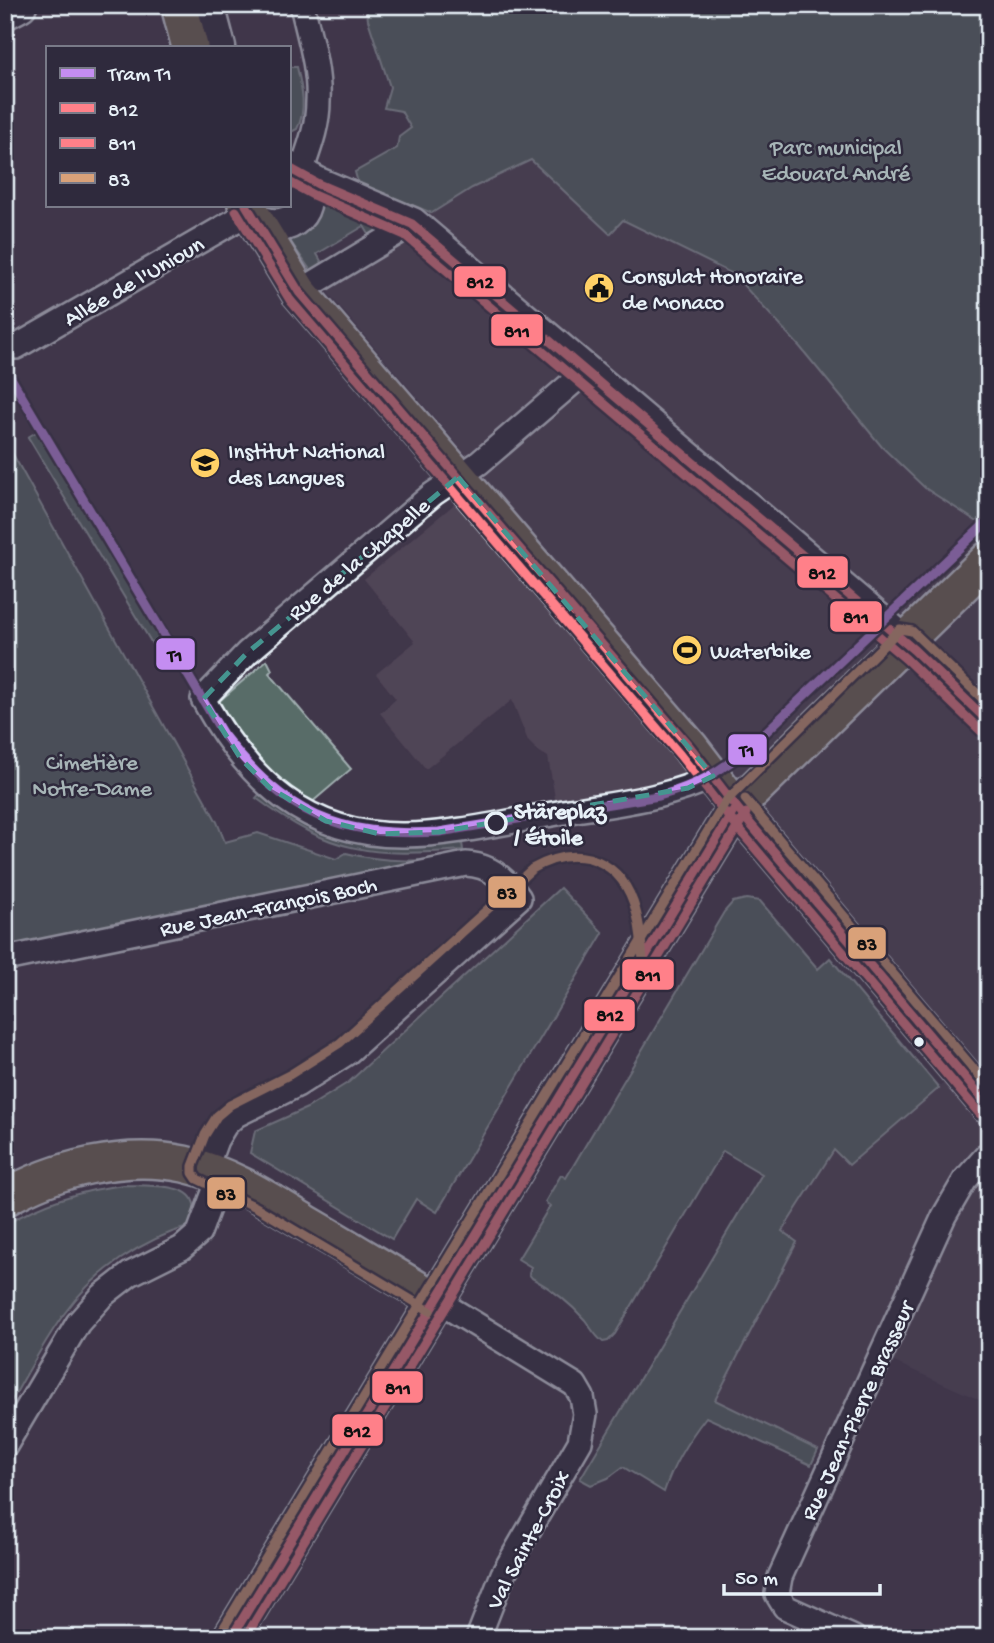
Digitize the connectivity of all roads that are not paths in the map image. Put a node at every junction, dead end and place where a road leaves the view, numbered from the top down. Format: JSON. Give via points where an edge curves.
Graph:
{"nodes":[{"id":1,"x":20,"y":5,"type":"edge"},
{"id":2,"x":179,"y":5,"type":"edge"},
{"id":3,"x":208,"y":5,"type":"edge"},
{"id":4,"x":302,"y":5,"type":"edge"},
{"id":5,"x":5,"y":13,"type":"edge"},
{"id":6,"x":190,"y":46,"type":"edge"},
{"id":7,"x":219,"y":46,"type":"edge"},
{"id":8,"x":292,"y":170,"type":"edge"},
{"id":9,"x":250,"y":213,"type":"edge"},
{"id":10,"x":412,"y":224,"type":"junction"},
{"id":11,"x":299,"y":292,"type":"junction"},
{"id":12,"x":16,"y":347,"type":"dead end"},
{"id":13,"x":586,"y":371,"type":"junction"},
{"id":14,"x":446,"y":485,"type":"junction"},
{"id":15,"x":989,"y":559,"type":"edge"},
{"id":16,"x":904,"y":642,"type":"junction"},
{"id":17,"x":989,"y":722,"type":"edge"},
{"id":18,"x":713,"y":776,"type":"junction"},
{"id":19,"x":736,"y":807,"type":"junction"},
{"id":20,"x":5,"y":959,"type":"edge"},
{"id":21,"x":989,"y":1106,"type":"edge"},
{"id":22,"x":989,"y":1153,"type":"edge"},
{"id":23,"x":213,"y":1173,"type":"junction"},
{"id":24,"x":5,"y":1198,"type":"edge"},
{"id":25,"x":436,"y":1300,"type":"junction"},
{"id":26,"x":5,"y":1446,"type":"edge"},
{"id":27,"x":231,"y":1638,"type":"edge"},
{"id":28,"x":478,"y":1638,"type":"edge"},
{"id":29,"x":854,"y":1638,"type":"edge"}],
"edges":[{"from":1,"to":5,"type":"main road"},
{"from":2,"to":6,"type":"main road"},
{"from":3,"to":7,"type":"main road"},
{"from":4,"to":8,"type":"street","via":[[318,101],[313,138]]},
{"from":8,"to":9,"type":"main road","via":[[306,187],[306,200],[292,222],[266,226]]},
{"from":8,"to":10,"type":"main road"},
{"from":9,"to":11,"type":"main road"},
{"from":9,"to":12,"type":"street","name":"Allée de l'Unioun"},
{"from":10,"to":11,"type":"street"},
{"from":10,"to":13,"type":"main road"},
{"from":11,"to":14,"type":"main road"},
{"from":13,"to":14,"type":"street","name":"Rue de la Chapelle","via":[[479,463]]},
{"from":13,"to":16,"type":"main road"},
{"from":14,"to":18,"type":"main road"},
{"from":14,"to":18,"type":"street","name":"Rue de la Chapelle","via":[[247,653],[203,699],[241,759],[289,802],[326,821],[365,832],[406,835],[659,796]]},
{"from":15,"to":16,"type":"main road"},
{"from":16,"to":17,"type":"main road"},
{"from":16,"to":19,"type":"main road"},
{"from":18,"to":19,"type":"main road"},
{"from":19,"to":21,"type":"main road"},
{"from":19,"to":25,"type":"main road"},
{"from":20,"to":23,"type":"street","name":"Rue Jean-François Boch","via":[[466,864],[494,872],[511,886],[519,898],[347,1053],[225,1125],[216,1140]]},
{"from":22,"to":29,"type":"street","name":"Rue Jean-Pierre Brasseur","via":[[965,1180],[944,1216],[780,1577],[776,1594],[785,1607]]},
{"from":23,"to":24,"type":"main road","via":[[161,1161],[125,1160],[52,1177]]},
{"from":23,"to":25,"type":"main road","via":[[262,1196]]},
{"from":23,"to":26,"type":"street","via":[[199,1233],[103,1295],[78,1323]]},
{"from":25,"to":27,"type":"main road"},
{"from":25,"to":28,"type":"street","name":"Val Sainte-Croix","via":[[575,1385],[585,1414],[580,1442],[503,1574]]}]}
